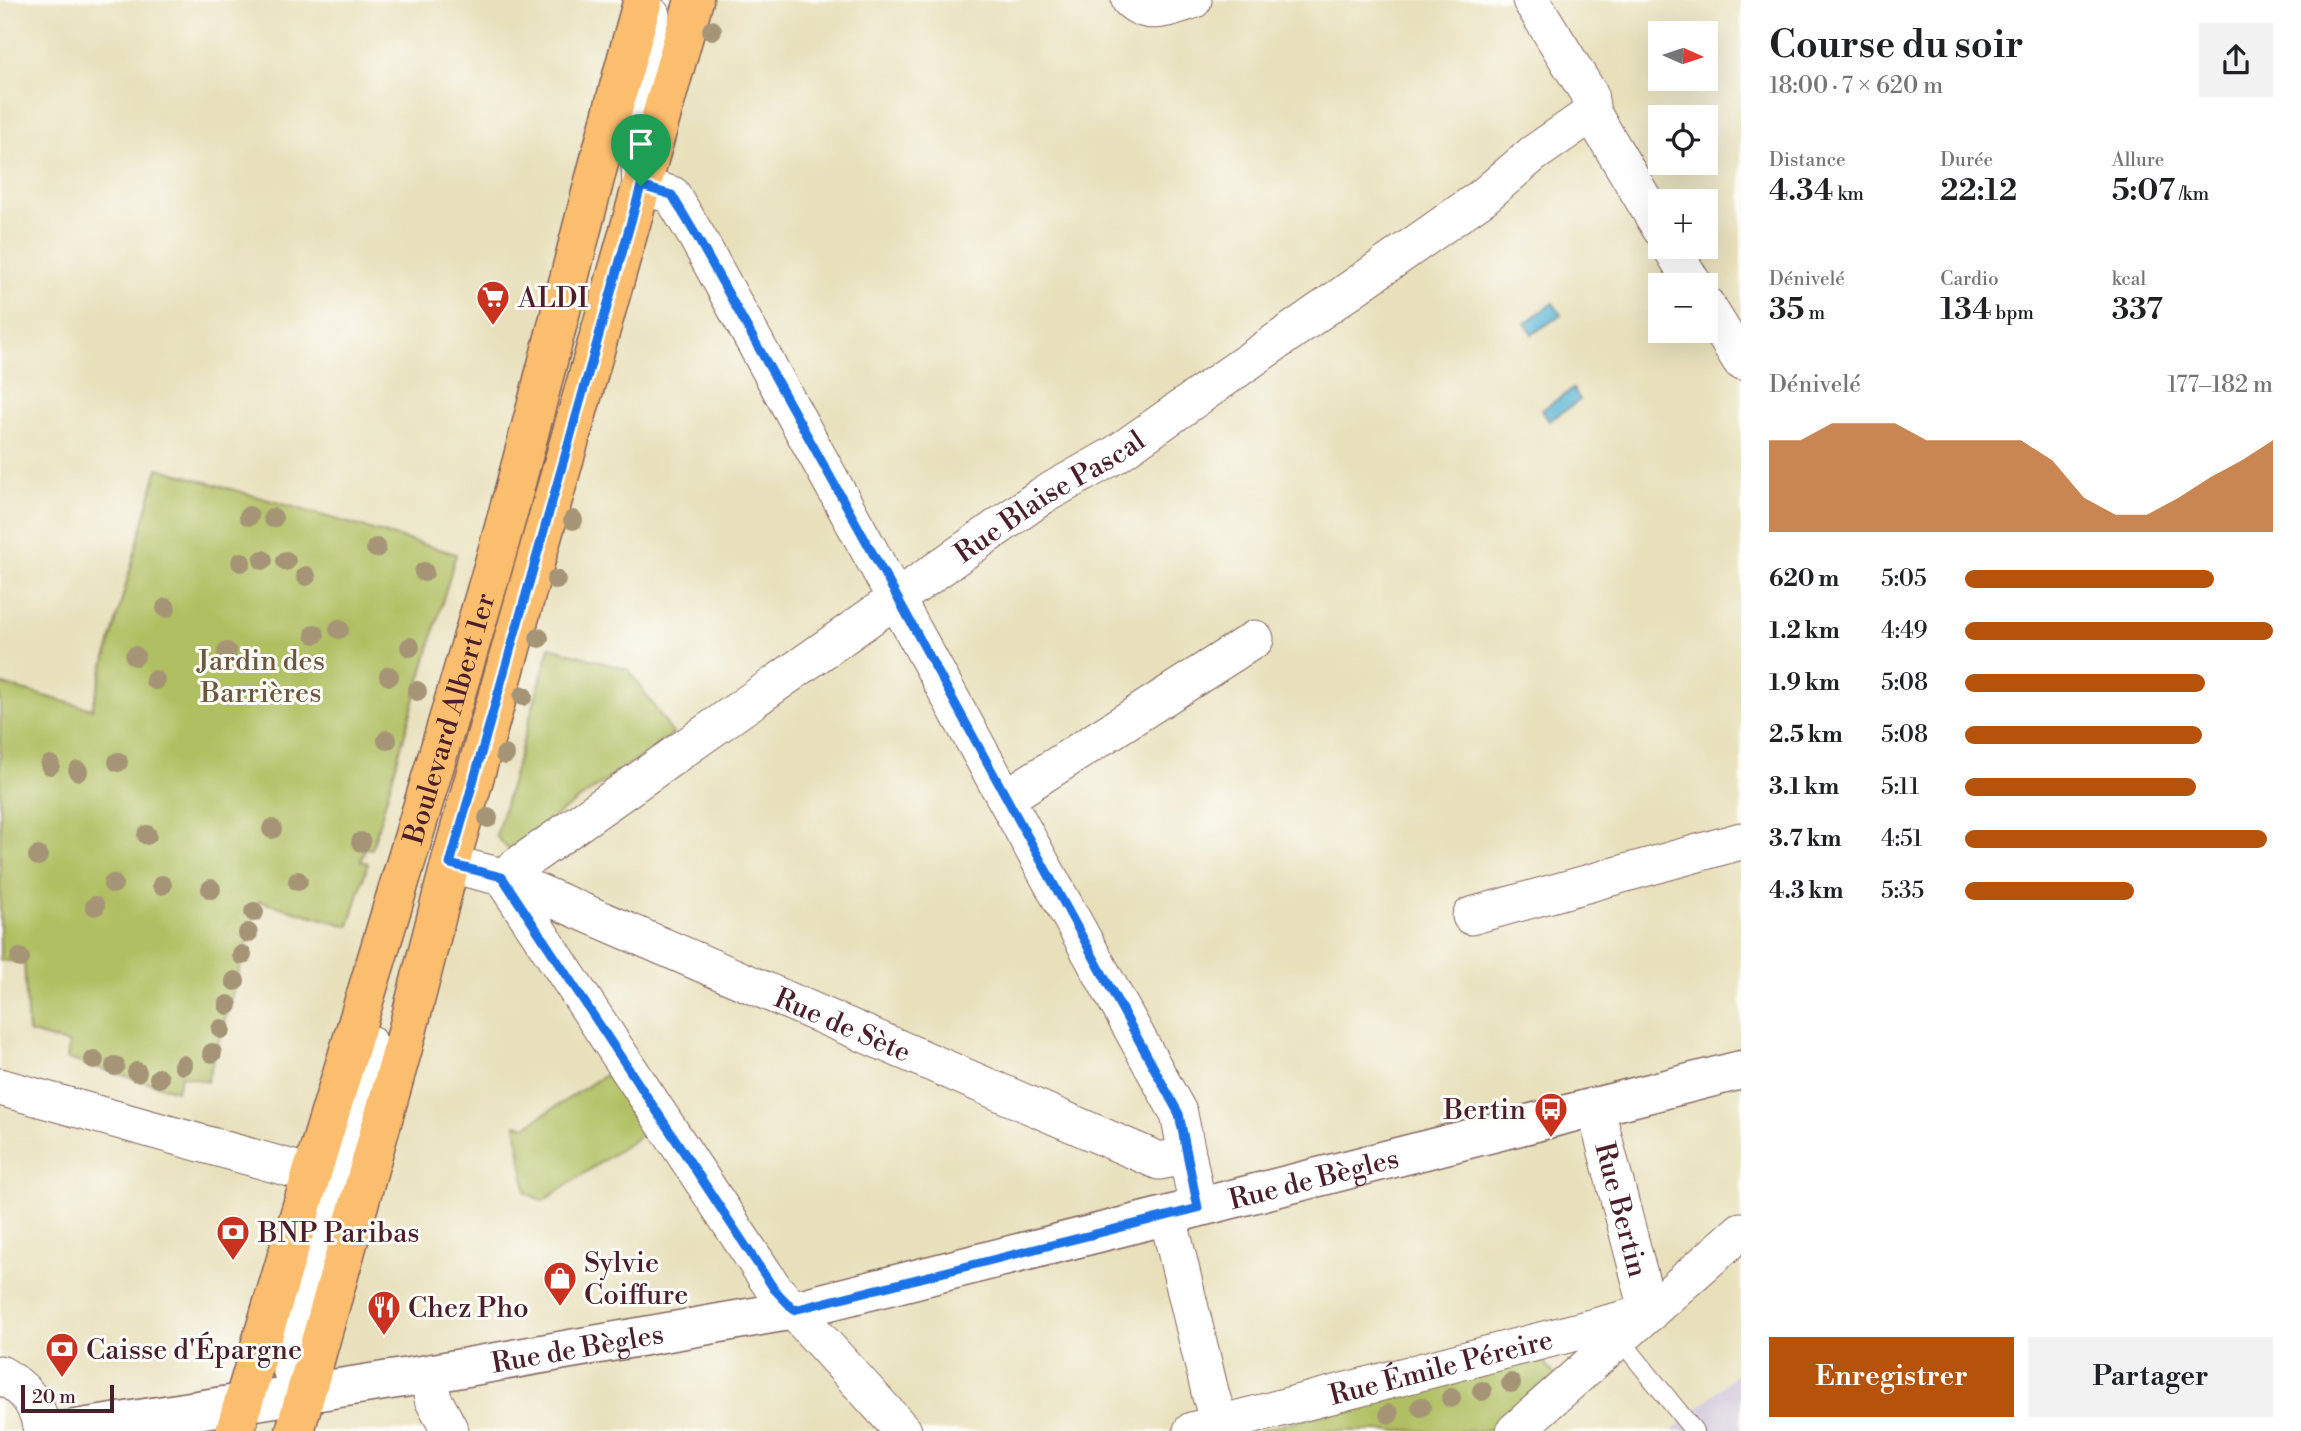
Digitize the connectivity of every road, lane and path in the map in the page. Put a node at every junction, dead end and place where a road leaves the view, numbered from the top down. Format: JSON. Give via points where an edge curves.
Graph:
{"nodes":[{"id":1,"x":643,"y":0,"type":"edge"},
{"id":2,"x":653,"y":0,"type":"edge"},
{"id":3,"x":694,"y":0,"type":"edge"},
{"id":4,"x":1130,"y":0,"type":"edge"},
{"id":5,"x":1193,"y":0,"type":"edge"},
{"id":6,"x":1531,"y":0,"type":"edge"},
{"id":7,"x":1592,"y":113,"type":"junction"},
{"id":8,"x":641,"y":186,"type":"junction"},
{"id":9,"x":1648,"y":207,"type":"edge"},
{"id":10,"x":1718,"y":324,"type":"edge"},
{"id":11,"x":1741,"y":361,"type":"edge"},
{"id":12,"x":897,"y":597,"type":"junction"},
{"id":13,"x":1255,"y":639,"type":"dead end"},
{"id":14,"x":1006,"y":797,"type":"junction"},
{"id":15,"x":1741,"y":841,"type":"edge"},
{"id":16,"x":409,"y":853,"type":"junction"},
{"id":17,"x":450,"y":864,"type":"junction"},
{"id":18,"x":502,"y":877,"type":"junction"},
{"id":19,"x":1471,"y":916,"type":"dead end"},
{"id":20,"x":1741,"y":1070,"type":"edge"},
{"id":21,"x":0,"y":1087,"type":"edge"},
{"id":22,"x":1595,"y":1106,"type":"junction"},
{"id":23,"x":1187,"y":1156,"type":"junction"},
{"id":24,"x":311,"y":1174,"type":"junction"},
{"id":25,"x":1183,"y":1212,"type":"junction"},
{"id":26,"x":1741,"y":1231,"type":"edge"},
{"id":27,"x":794,"y":1310,"type":"junction"},
{"id":28,"x":1649,"y":1313,"type":"junction"},
{"id":29,"x":1620,"y":1339,"type":"junction"},
{"id":30,"x":0,"y":1374,"type":"edge"},
{"id":31,"x":428,"y":1374,"type":"junction"},
{"id":32,"x":306,"y":1394,"type":"junction"},
{"id":33,"x":244,"y":1422,"type":"edge"},
{"id":34,"x":1212,"y":1429,"type":"edge"},
{"id":35,"x":42,"y":1431,"type":"edge"},
{"id":36,"x":62,"y":1431,"type":"edge"},
{"id":37,"x":295,"y":1431,"type":"edge"},
{"id":38,"x":450,"y":1431,"type":"edge"},
{"id":39,"x":903,"y":1431,"type":"edge"},
{"id":40,"x":1515,"y":1431,"type":"edge"},
{"id":41,"x":1693,"y":1431,"type":"edge"}],
"edges":[{"from":1,"to":16,"type":"main road","name":"Boulevard Albert 1er","via":[[498,547]]},
{"from":2,"to":8,"type":"street","name":"Boulevard Albert 1er","via":[[638,127]]},
{"from":3,"to":8,"type":"main road","name":"Boulevard Albert 1er"},
{"from":4,"to":5,"type":"street","via":[[1149,10]]},
{"from":6,"to":7,"type":"street","via":[[1588,94]]},
{"from":7,"to":9,"type":"street"},
{"from":7,"to":12,"type":"street","name":"Rue Blaise Pascal","via":[[1484,196],[1138,439],[1042,496]]},
{"from":8,"to":12,"type":"street","via":[[672,195]]},
{"from":8,"to":17,"type":"main road","name":"Boulevard Albert 1er"},
{"from":10,"to":11,"type":"street"},
{"from":12,"to":14,"type":"street"},
{"from":12,"to":18,"type":"street","name":"Rue Blaise Pascal"},
{"from":13,"to":14,"type":"street"},
{"from":14,"to":23,"type":"street","via":[[1179,1114]]},
{"from":15,"to":19,"type":"street"},
{"from":16,"to":24,"type":"main road","name":"Boulevard Albert 1er"},
{"from":16,"to":32,"type":"street","via":[[337,1182],[289,1360],[296,1382]]},
{"from":17,"to":18,"type":"street","name":"Rue de Sète"},
{"from":17,"to":32,"type":"main road","name":"Boulevard Albert 1er"},
{"from":18,"to":23,"type":"street","name":"Rue de Sète","via":[[1159,1161]]},
{"from":18,"to":27,"type":"street","via":[[774,1289]]},
{"from":20,"to":22,"type":"street","name":"Rue de Bègles"},
{"from":21,"to":24,"type":"street"},
{"from":22,"to":25,"type":"street","name":"Rue de Bègles"},
{"from":22,"to":28,"type":"street","name":"Rue Bertin"},
{"from":23,"to":25,"type":"street"},
{"from":24,"to":33,"type":"main road","name":"Boulevard Albert 1er"},
{"from":25,"to":27,"type":"street","name":"Rue de Bègles"},
{"from":25,"to":34,"type":"street"},
{"from":26,"to":28,"type":"street"},
{"from":27,"to":31,"type":"street","name":"Rue de Bègles"},
{"from":27,"to":39,"type":"street"},
{"from":28,"to":29,"type":"street"},
{"from":28,"to":34,"type":"street","name":"Rue Émile Péreire"},
{"from":29,"to":40,"type":"street"},
{"from":29,"to":41,"type":"lane"},
{"from":30,"to":35,"type":"street","via":[[33,1402]]},
{"from":31,"to":32,"type":"street","name":"Rue de Bègles"},
{"from":31,"to":38,"type":"street","via":[[433,1399]]},
{"from":32,"to":33,"type":"street","name":"Rue de Bègles"},
{"from":32,"to":37,"type":"main road","name":"Boulevard Albert 1er"},
{"from":33,"to":36,"type":"street","name":"Rue de Bègles"}]}
